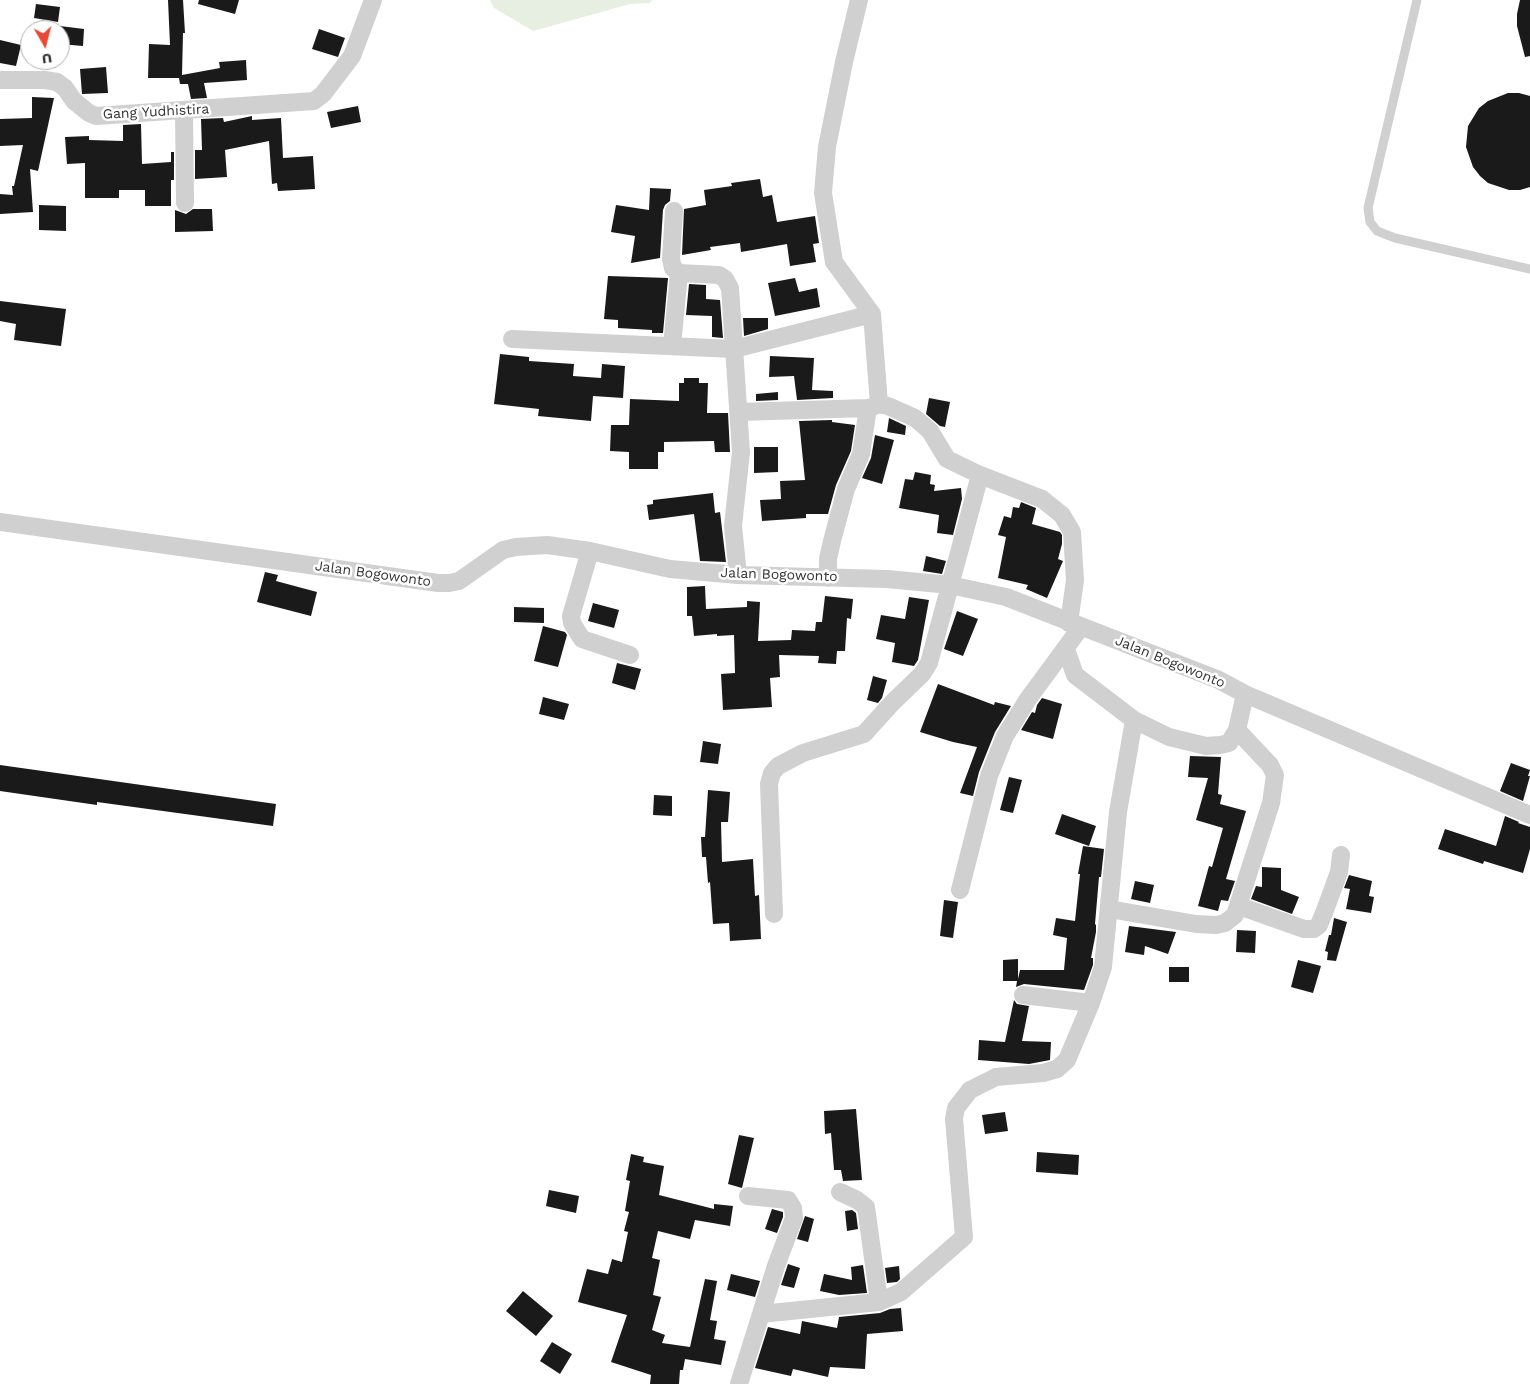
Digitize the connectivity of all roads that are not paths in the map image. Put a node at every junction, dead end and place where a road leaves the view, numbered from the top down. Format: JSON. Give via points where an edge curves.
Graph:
{"nodes":[{"id":1,"x":373,"y":0,"type":"edge"},
{"id":2,"x":860,"y":0,"type":"edge"},
{"id":3,"x":1417,"y":0,"type":"edge"},
{"id":4,"x":0,"y":80,"type":"edge"},
{"id":5,"x":184,"y":111,"type":"junction"},
{"id":6,"x":185,"y":203,"type":"dead end"},
{"id":7,"x":674,"y":211,"type":"dead end"},
{"id":8,"x":1530,"y":269,"type":"edge"},
{"id":9,"x":679,"y":273,"type":"junction"},
{"id":10,"x":872,"y":314,"type":"junction"},
{"id":11,"x":512,"y":339,"type":"dead end"},
{"id":12,"x":672,"y":346,"type":"junction"},
{"id":13,"x":734,"y":349,"type":"junction"},
{"id":14,"x":873,"y":406,"type":"junction"},
{"id":15,"x":740,"y":412,"type":"junction"},
{"id":16,"x":980,"y":475,"type":"junction"},
{"id":17,"x":0,"y":522,"type":"edge"},
{"id":18,"x":590,"y":551,"type":"junction"},
{"id":19,"x":738,"y":575,"type":"junction"},
{"id":20,"x":828,"y":578,"type":"junction"},
{"id":21,"x":950,"y":585,"type":"junction"},
{"id":22,"x":1075,"y":625,"type":"junction"},
{"id":23,"x":1066,"y":649,"type":"junction"},
{"id":24,"x":630,"y":655,"type":"dead end"},
{"id":25,"x":1245,"y":694,"type":"junction"},
{"id":26,"x":1134,"y":720,"type":"junction"},
{"id":27,"x":1236,"y":730,"type":"junction"},
{"id":28,"x":1530,"y":815,"type":"edge"},
{"id":29,"x":1341,"y":855,"type":"dead end"},
{"id":30,"x":960,"y":890,"type":"dead end"},
{"id":31,"x":1239,"y":906,"type":"junction"},
{"id":32,"x":1109,"y":909,"type":"junction"},
{"id":33,"x":774,"y":914,"type":"dead end"},
{"id":34,"x":1023,"y":995,"type":"dead end"},
{"id":35,"x":1091,"y":1003,"type":"junction"},
{"id":36,"x":840,"y":1192,"type":"dead end"},
{"id":37,"x":748,"y":1196,"type":"dead end"},
{"id":38,"x":879,"y":1302,"type":"junction"},
{"id":39,"x":761,"y":1314,"type":"junction"},
{"id":40,"x":738,"y":1384,"type":"edge"}],
"edges":[{"from":1,"to":5,"type":"street","name":"Gang Yudhistira","via":[[352,56],[314,101]]},
{"from":2,"to":10,"type":"street","via":[[827,147],[823,193],[834,262]]},
{"from":3,"to":8,"type":"lane","via":[[1368,208],[1370,222],[1377,231],[1395,238]]},
{"from":4,"to":5,"type":"street","name":"Gang Yudhistira","via":[[57,82],[74,101],[96,116]]},
{"from":5,"to":6,"type":"street"},
{"from":7,"to":9,"type":"street","via":[[672,263]]},
{"from":9,"to":12,"type":"street"},
{"from":9,"to":13,"type":"street","via":[[715,274],[725,279],[730,288]]},
{"from":10,"to":13,"type":"street"},
{"from":10,"to":14,"type":"street"},
{"from":11,"to":12,"type":"street"},
{"from":12,"to":13,"type":"street"},
{"from":13,"to":15,"type":"street"},
{"from":14,"to":15,"type":"street"},
{"from":14,"to":16,"type":"street","via":[[888,406],[915,418],[930,430],[947,459]]},
{"from":14,"to":20,"type":"street","via":[[832,541]]},
{"from":15,"to":19,"type":"street","via":[[741,452],[733,526]]},
{"from":16,"to":21,"type":"street"},
{"from":16,"to":22,"type":"street","via":[[1042,499],[1062,515],[1072,532]]},
{"from":17,"to":18,"type":"street","name":"Jalan Bogowonto","via":[[449,584],[459,581],[503,550],[547,545]]},
{"from":18,"to":19,"type":"street","name":"Jalan Bogowonto","via":[[670,568]]},
{"from":18,"to":24,"type":"street","via":[[571,616],[572,623],[582,639]]},
{"from":19,"to":20,"type":"street","name":"Jalan Bogowonto"},
{"from":20,"to":21,"type":"street","name":"Jalan Bogowonto"},
{"from":21,"to":22,"type":"street","name":"Jalan Bogowonto","via":[[1006,597]]},
{"from":21,"to":33,"type":"street","via":[[929,663],[922,674],[864,734],[803,753],[772,772],[769,784]]},
{"from":22,"to":23,"type":"street"},
{"from":22,"to":25,"type":"street","name":"Jalan Bogowonto","via":[[1219,680]]},
{"from":23,"to":26,"type":"street","via":[[1075,675]]},
{"from":23,"to":30,"type":"street","via":[[1005,736],[989,776]]},
{"from":25,"to":27,"type":"street"},
{"from":25,"to":28,"type":"street","name":"Jalan Bogowonto"},
{"from":26,"to":27,"type":"street","via":[[1169,737],[1206,746],[1229,743]]},
{"from":26,"to":32,"type":"street","via":[[1118,812]]},
{"from":27,"to":31,"type":"street","via":[[1275,775],[1271,803]]},
{"from":29,"to":31,"type":"street","via":[[1339,872],[1324,913],[1314,929],[1304,929]]},
{"from":31,"to":32,"type":"street","via":[[1231,919],[1216,925]]},
{"from":32,"to":35,"type":"street","via":[[1103,967]]},
{"from":34,"to":35,"type":"street"},
{"from":35,"to":38,"type":"street","via":[[1068,1060],[1057,1069],[996,1076],[970,1090],[956,1108],[954,1119],[964,1237],[901,1292]]},
{"from":36,"to":38,"type":"street","via":[[866,1207]]},
{"from":37,"to":39,"type":"street","via":[[788,1200],[793,1208],[794,1218]]},
{"from":38,"to":39,"type":"street"},
{"from":39,"to":40,"type":"street"}]}
